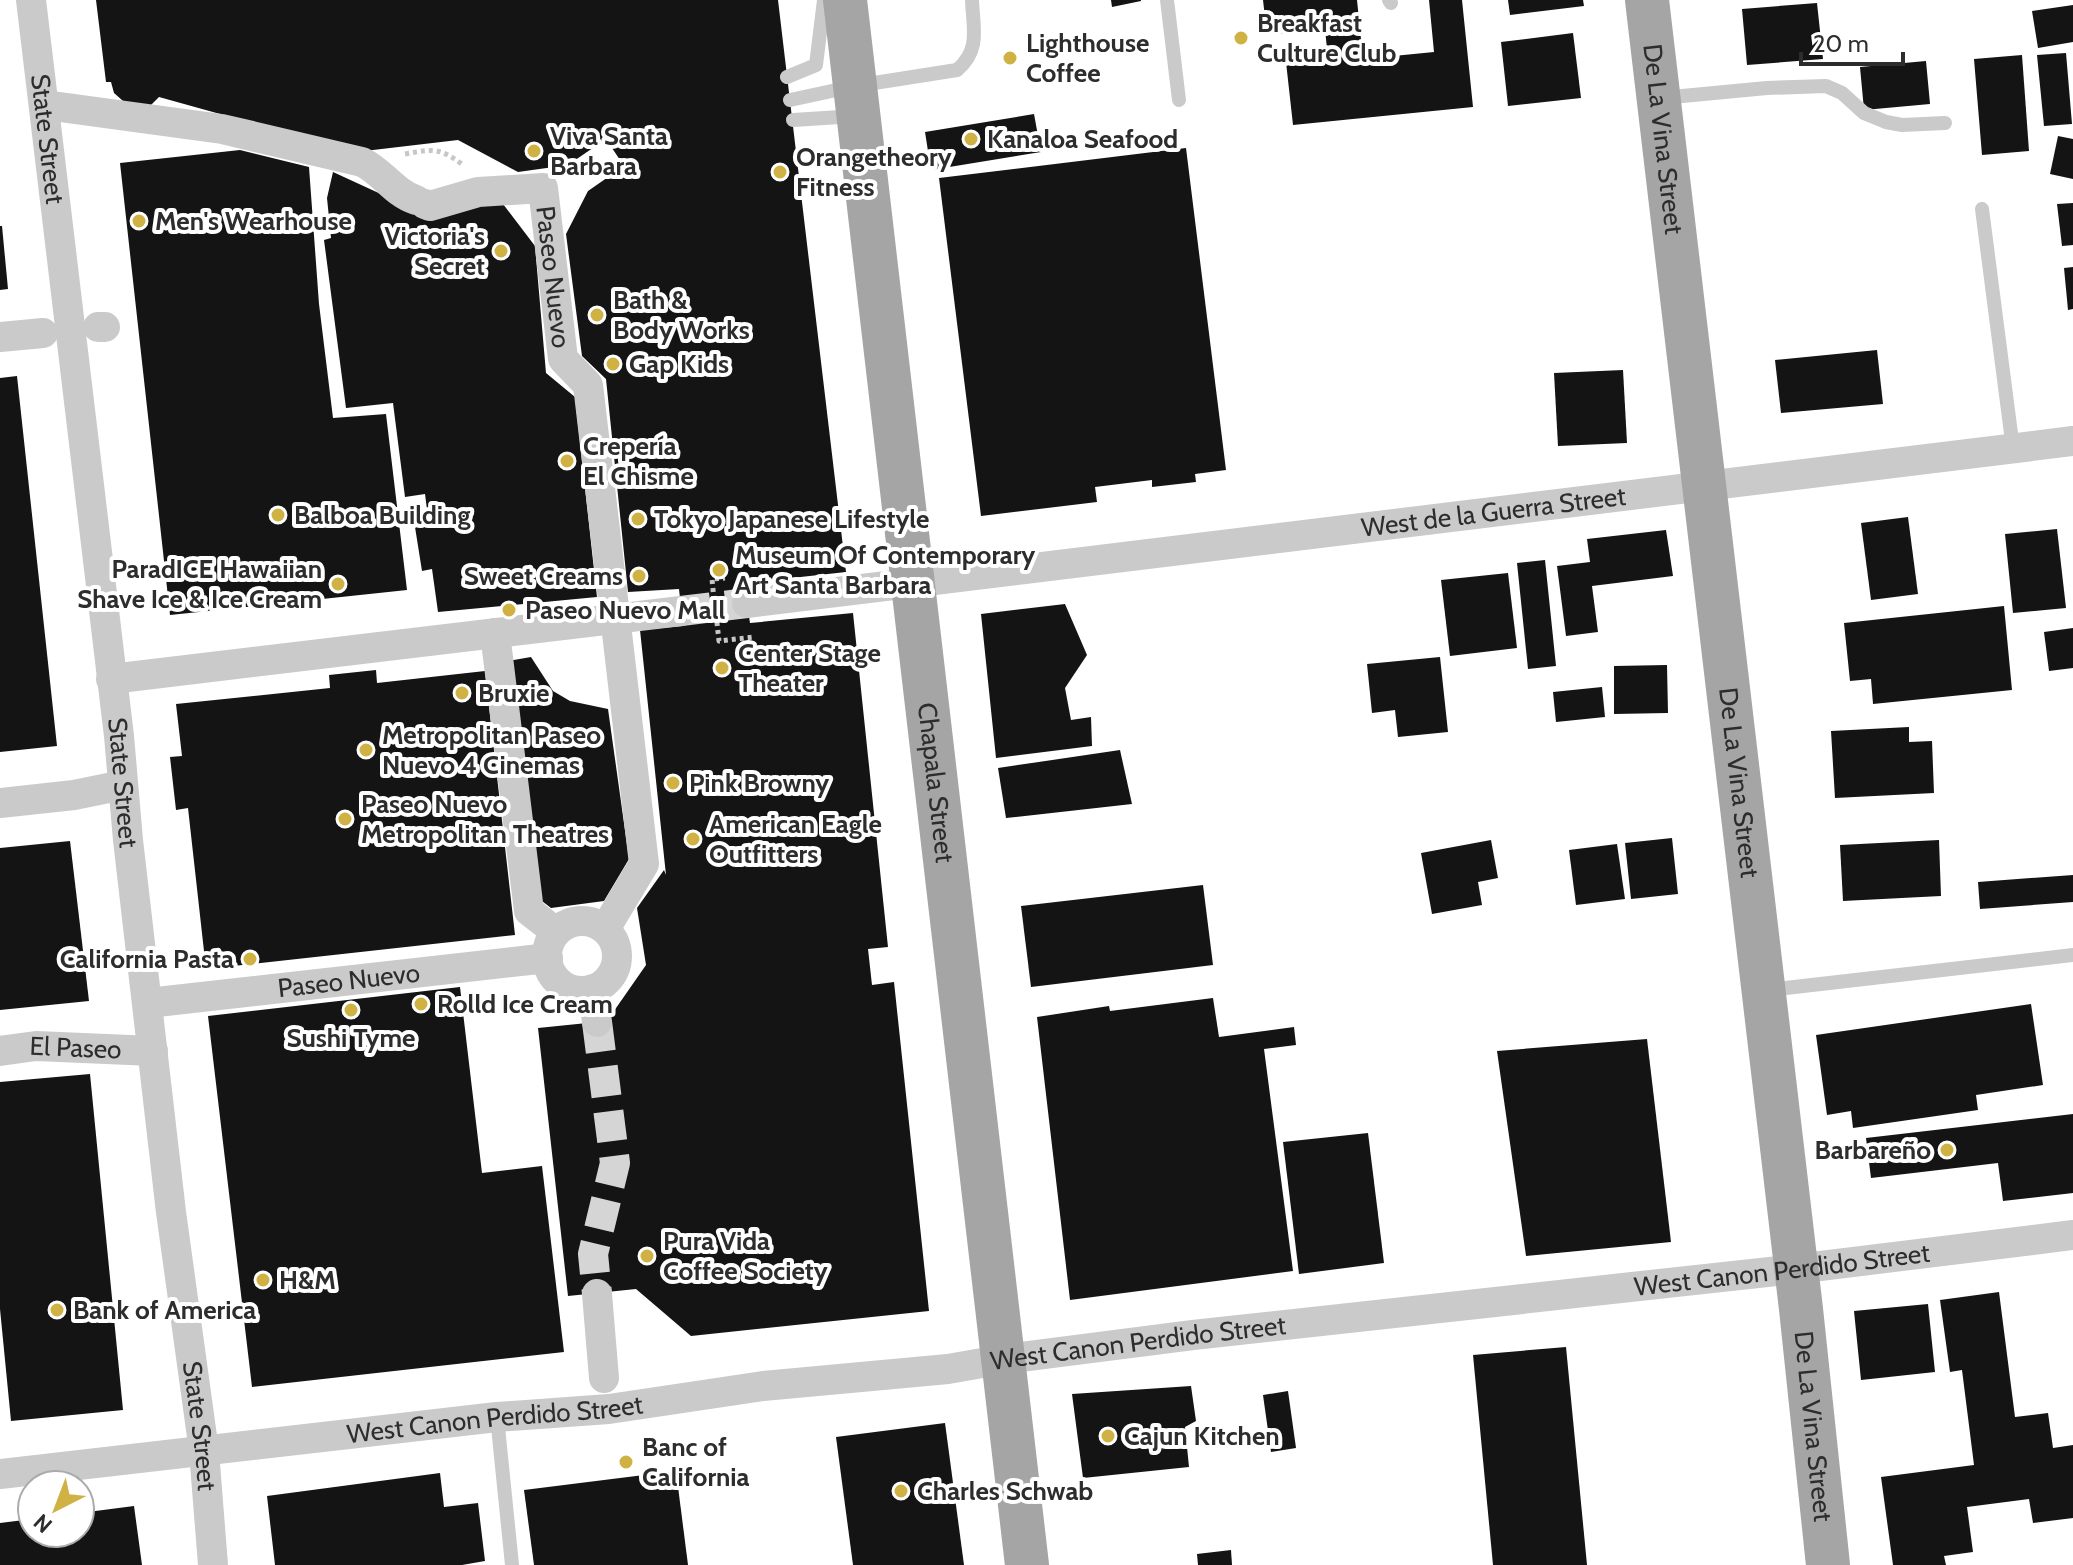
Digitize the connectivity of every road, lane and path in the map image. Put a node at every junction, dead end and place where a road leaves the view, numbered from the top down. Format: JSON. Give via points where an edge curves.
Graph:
{"nodes":[{"id":1,"x":31,"y":0,"type":"edge"},
{"id":2,"x":824,"y":0,"type":"edge"},
{"id":3,"x":845,"y":0,"type":"edge"},
{"id":4,"x":972,"y":0,"type":"edge"},
{"id":5,"x":1167,"y":0,"type":"edge"},
{"id":6,"x":1647,"y":0,"type":"edge"},
{"id":7,"x":787,"y":77,"type":"dead end"},
{"id":8,"x":1658,"y":99,"type":"junction"},
{"id":9,"x":790,"y":100,"type":"dead end"},
{"id":10,"x":1179,"y":100,"type":"dead end"},
{"id":11,"x":857,"y":101,"type":"junction"},
{"id":12,"x":45,"y":105,"type":"junction"},
{"id":13,"x":793,"y":120,"type":"dead end"},
{"id":14,"x":1945,"y":123,"type":"dead end"},
{"id":15,"x":433,"y":149,"type":"dead end"},
{"id":16,"x":443,"y":150,"type":"dead end"},
{"id":17,"x":1982,"y":209,"type":"dead end"},
{"id":18,"x":43,"y":333,"type":"dead end"},
{"id":19,"x":0,"y":337,"type":"edge"},
{"id":20,"x":2073,"y":441,"type":"edge"},
{"id":21,"x":2013,"y":449,"type":"junction"},
{"id":22,"x":1703,"y":487,"type":"junction"},
{"id":23,"x":912,"y":584,"type":"junction"},
{"id":24,"x":747,"y":603,"type":"tunnel mouth"},
{"id":25,"x":681,"y":611,"type":"tunnel mouth"},
{"id":26,"x":615,"y":619,"type":"junction"},
{"id":27,"x":495,"y":633,"type":"junction"},
{"id":28,"x":111,"y":679,"type":"junction"},
{"id":29,"x":123,"y":785,"type":"junction"},
{"id":30,"x":0,"y":803,"type":"edge"},
{"id":31,"x":605,"y":929,"type":"junction"},
{"id":32,"x":552,"y":945,"type":"junction"},
{"id":33,"x":2073,"y":955,"type":"edge"},
{"id":34,"x":593,"y":989,"type":"junction"},
{"id":35,"x":1763,"y":991,"type":"junction"},
{"id":36,"x":148,"y":1003,"type":"junction"},
{"id":37,"x":597,"y":1022,"type":"tunnel mouth"},
{"id":38,"x":0,"y":1051,"type":"edge"},
{"id":39,"x":153,"y":1051,"type":"junction"},
{"id":40,"x":2073,"y":1235,"type":"edge"},
{"id":41,"x":1796,"y":1269,"type":"junction"},
{"id":42,"x":597,"y":1294,"type":"tunnel mouth"},
{"id":43,"x":1005,"y":1359,"type":"junction"},
{"id":44,"x":604,"y":1378,"type":"dead end"},
{"id":45,"x":497,"y":1417,"type":"junction"},
{"id":46,"x":204,"y":1451,"type":"junction"},
{"id":47,"x":0,"y":1474,"type":"edge"},
{"id":48,"x":213,"y":1565,"type":"edge"},
{"id":49,"x":512,"y":1565,"type":"edge"},
{"id":50,"x":1027,"y":1565,"type":"edge"},
{"id":51,"x":1828,"y":1565,"type":"edge"}],
"edges":[{"from":1,"to":12,"type":"street","name":"State Street"},
{"from":2,"to":7,"type":"lane","via":[[816,65]]},
{"from":3,"to":11,"type":"main road","name":"Chapala Street"},
{"from":4,"to":11,"type":"lane","via":[[970,59],[957,70]]},
{"from":5,"to":10,"type":"lane"},
{"from":6,"to":8,"type":"main road","name":"De La Vina Street"},
{"from":8,"to":14,"type":"lane","via":[[1826,86],[1886,122]]},
{"from":8,"to":22,"type":"main road","name":"De La Vina Street"},
{"from":9,"to":11,"type":"lane"},
{"from":11,"to":13,"type":"lane"},
{"from":11,"to":23,"type":"main road","name":"Chapala Street"},
{"from":12,"to":26,"type":"street","name":"Paseo Nuevo","via":[[222,129],[362,162],[402,196],[430,206],[478,192],[543,188],[563,359],[588,385]]},
{"from":12,"to":28,"type":"street","name":"State Street"},
{"from":15,"to":16,"type":"path"},
{"from":17,"to":21,"type":"lane"},
{"from":18,"to":19,"type":"street"},
{"from":20,"to":21,"type":"street","name":"West de la Guerra Street"},
{"from":21,"to":22,"type":"street","name":"West de la Guerra Street"},
{"from":22,"to":23,"type":"street","name":"West de la Guerra Street"},
{"from":22,"to":35,"type":"main road","name":"De La Vina Street"},
{"from":23,"to":24,"type":"street"},
{"from":23,"to":43,"type":"main road","name":"Chapala Street"},
{"from":25,"to":26,"type":"street"},
{"from":26,"to":27,"type":"street"},
{"from":26,"to":31,"type":"street","name":"Paseo Nuevo","via":[[644,864]]},
{"from":27,"to":28,"type":"street"},
{"from":27,"to":32,"type":"street","via":[[529,911]]},
{"from":28,"to":29,"type":"street","name":"State Street"},
{"from":29,"to":30,"type":"street"},
{"from":29,"to":36,"type":"street","name":"State Street"},
{"from":31,"to":32,"type":"street","name":"Paseo Nuevo","via":[[589,921],[571,922]]},
{"from":31,"to":34,"type":"street","via":[[615,945],[617,963],[608,979]]},
{"from":32,"to":34,"type":"street","via":[[548,966],[558,982],[574,990]]},
{"from":32,"to":36,"type":"street","name":"Paseo Nuevo"},
{"from":33,"to":35,"type":"lane"},
{"from":34,"to":37,"type":"street"},
{"from":35,"to":41,"type":"main road","name":"De La Vina Street"},
{"from":36,"to":39,"type":"street","name":"State Street"},
{"from":38,"to":39,"type":"street","name":"El Paseo","via":[[36,1046]]},
{"from":39,"to":46,"type":"street","name":"State Street"},
{"from":40,"to":41,"type":"street","name":"West Canon Perdido Street"},
{"from":41,"to":43,"type":"street","name":"West Canon Perdido Street"},
{"from":41,"to":51,"type":"main road","name":"De La Vina Street"},
{"from":42,"to":44,"type":"street"},
{"from":43,"to":45,"type":"street","name":"West Canon Perdido Street","via":[[609,1409]]},
{"from":43,"to":50,"type":"main road","name":"Chapala Street"},
{"from":45,"to":46,"type":"street","name":"West Canon Perdido Street"},
{"from":45,"to":49,"type":"lane"},
{"from":46,"to":47,"type":"street","name":"West Canon Perdido Street"},
{"from":46,"to":48,"type":"street","name":"State Street"}]}
